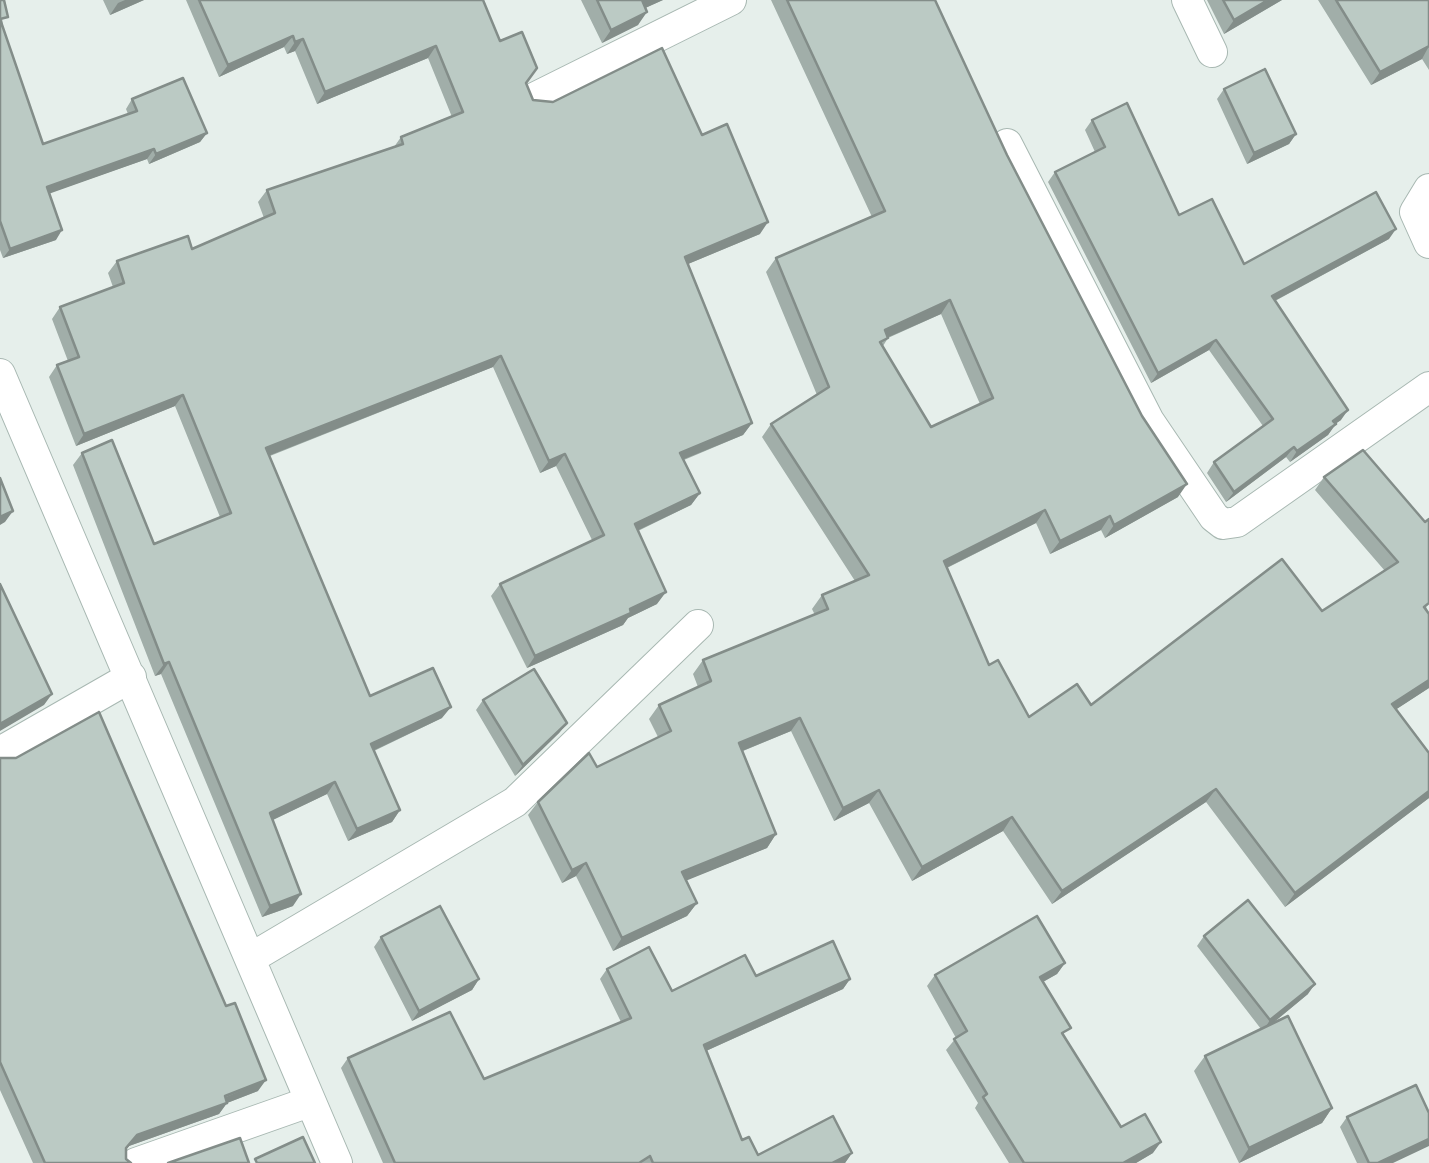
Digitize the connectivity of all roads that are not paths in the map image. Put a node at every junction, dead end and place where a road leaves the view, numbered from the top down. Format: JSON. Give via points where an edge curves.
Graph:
{"nodes":[{"id":1,"x":731,"y":0,"type":"edge"},
{"id":2,"x":1187,"y":0,"type":"edge"},
{"id":3,"x":1212,"y":52,"type":"dead end"},
{"id":4,"x":536,"y":98,"type":"edge"},
{"id":5,"x":1007,"y":144,"type":"edge"},
{"id":6,"x":1429,"y":189,"type":"edge"},
{"id":7,"x":1429,"y":243,"type":"edge"},
{"id":8,"x":0,"y":374,"type":"edge"},
{"id":9,"x":1429,"y":387,"type":"edge"},
{"id":10,"x":7,"y":411,"type":"edge"},
{"id":11,"x":698,"y":625,"type":"dead end"},
{"id":12,"x":131,"y":677,"type":"junction"},
{"id":13,"x":0,"y":752,"type":"edge"},
{"id":14,"x":250,"y":958,"type":"junction"},
{"id":15,"x":309,"y":1102,"type":"junction"},
{"id":16,"x":136,"y":1163,"type":"edge"},
{"id":17,"x":336,"y":1163,"type":"edge"}],
"edges":[{"from":1,"to":4,"type":"street"},
{"from":2,"to":3,"type":"street"},
{"from":5,"to":9,"type":"street","via":[[1150,421],[1223,524],[1237,522]]},
{"from":6,"to":7,"type":"street","via":[[1416,212]]},
{"from":8,"to":10,"type":"street"},
{"from":10,"to":12,"type":"street"},
{"from":11,"to":14,"type":"street","via":[[515,802]]},
{"from":12,"to":13,"type":"street"},
{"from":12,"to":14,"type":"street"},
{"from":14,"to":15,"type":"street"},
{"from":15,"to":16,"type":"street"},
{"from":15,"to":17,"type":"street"}]}
